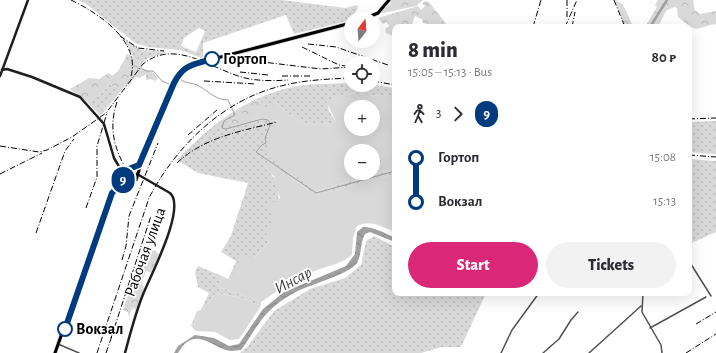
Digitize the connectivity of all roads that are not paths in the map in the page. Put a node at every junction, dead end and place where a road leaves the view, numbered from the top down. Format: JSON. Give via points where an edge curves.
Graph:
{"nodes":[{"id":1,"x":28,"y":0,"type":"edge"},
{"id":2,"x":389,"y":0,"type":"edge"},
{"id":3,"x":380,"y":12,"type":"edge"},
{"id":4,"x":344,"y":25,"type":"edge"},
{"id":5,"x":2,"y":70,"type":"junction"},
{"id":6,"x":0,"y":76,"type":"edge"},
{"id":7,"x":139,"y":165,"type":"junction"},
{"id":8,"x":120,"y":167,"type":"junction"},
{"id":9,"x":132,"y":168,"type":"junction"},
{"id":10,"x":128,"y":169,"type":"junction"},
{"id":11,"x":137,"y":174,"type":"junction"},
{"id":12,"x":124,"y":176,"type":"junction"},
{"id":13,"x":141,"y":177,"type":"junction"},
{"id":14,"x":136,"y":180,"type":"junction"},
{"id":15,"x":128,"y":182,"type":"junction"},
{"id":16,"x":119,"y":186,"type":"junction"},
{"id":17,"x":692,"y":267,"type":"edge"},
{"id":18,"x":537,"y":296,"type":"edge"},
{"id":19,"x":643,"y":296,"type":"edge"},
{"id":20,"x":711,"y":296,"type":"dead end"},
{"id":21,"x":706,"y":297,"type":"dead end"},
{"id":22,"x":641,"y":306,"type":"junction"},
{"id":23,"x":578,"y":312,"type":"dead end"},
{"id":24,"x":650,"y":328,"type":"junction"},
{"id":25,"x":58,"y":344,"type":"junction"},
{"id":26,"x":55,"y":353,"type":"edge"},
{"id":27,"x":80,"y":353,"type":"edge"},
{"id":28,"x":125,"y":353,"type":"edge"},
{"id":29,"x":501,"y":353,"type":"edge"},
{"id":30,"x":543,"y":353,"type":"edge"},
{"id":31,"x":589,"y":353,"type":"edge"},
{"id":32,"x":662,"y":353,"type":"edge"}],
"edges":[{"from":1,"to":5,"type":"street"},
{"from":2,"to":3,"type":"main road"},
{"from":4,"to":7,"type":"main road","via":[[185,67],[176,78]]},
{"from":5,"to":6,"type":"street"},
{"from":5,"to":8,"type":"street","via":[[7,69],[80,97],[104,124],[114,158]]},
{"from":7,"to":9,"type":"main road"},
{"from":7,"to":11,"type":"main road"},
{"from":8,"to":10,"type":"street"},
{"from":8,"to":12,"type":"street"},
{"from":9,"to":10,"type":"main road"},
{"from":9,"to":11,"type":"main road","via":[[136,169]]},
{"from":10,"to":12,"type":"main road"},
{"from":11,"to":13,"type":"street","name":"Рабочая улица"},
{"from":11,"to":14,"type":"main road"},
{"from":12,"to":15,"type":"main road"},
{"from":12,"to":16,"type":"main road"},
{"from":13,"to":14,"type":"street"},
{"from":13,"to":28,"type":"street","name":"Рабочая улица","via":[[170,193],[175,207],[169,232],[140,301]]},
{"from":14,"to":15,"type":"main road"},
{"from":15,"to":16,"type":"main road"},
{"from":16,"to":25,"type":"main road","via":[[109,198]]},
{"from":17,"to":20,"type":"street"},
{"from":18,"to":29,"type":"street","via":[[512,330]]},
{"from":19,"to":22,"type":"street"},
{"from":21,"to":24,"type":"street"},
{"from":22,"to":24,"type":"street"},
{"from":22,"to":31,"type":"street"},
{"from":23,"to":30,"type":"street","via":[[559,339]]},
{"from":24,"to":32,"type":"street","via":[[661,345]]},
{"from":25,"to":26,"type":"main road"},
{"from":25,"to":27,"type":"street"}]}
